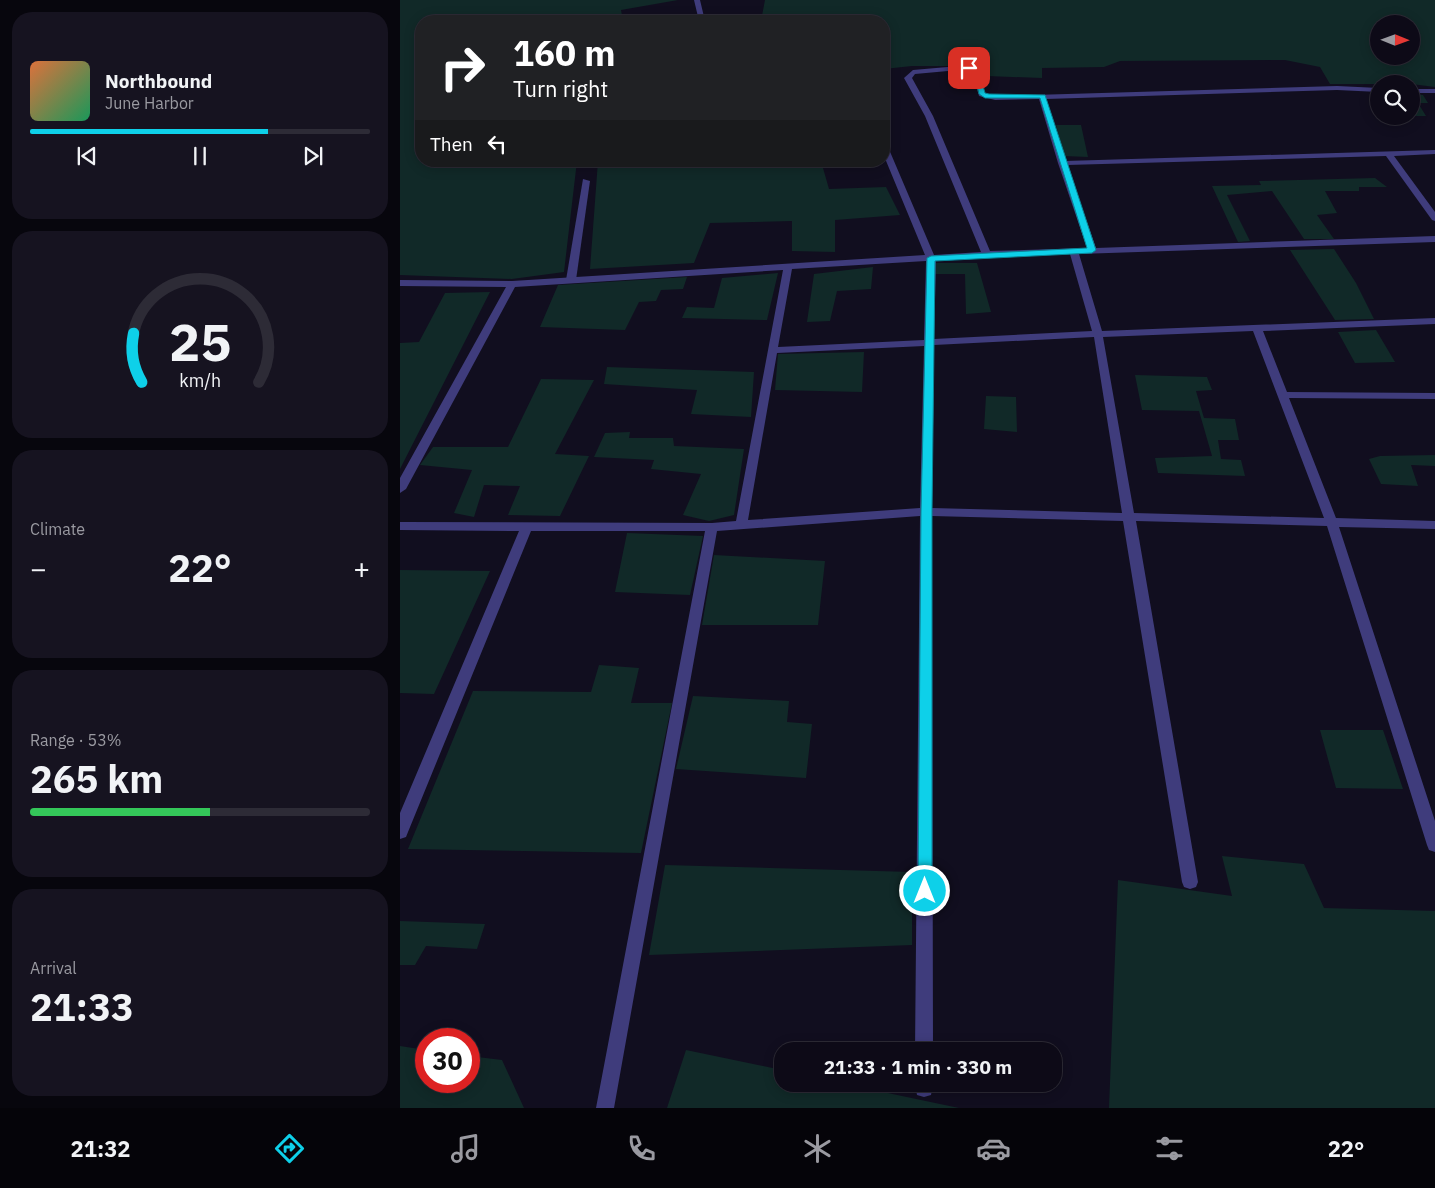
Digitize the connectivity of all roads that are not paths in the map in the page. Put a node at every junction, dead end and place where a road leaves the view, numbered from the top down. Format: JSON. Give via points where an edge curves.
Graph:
{"nodes":[{"id":1,"x":697,"y":0,"type":"edge"},
{"id":2,"x":701,"y":15,"type":"edge"},
{"id":3,"x":1370,"y":90,"type":"edge"},
{"id":4,"x":1420,"y":91,"type":"edge"},
{"id":5,"x":1435,"y":91,"type":"edge"},
{"id":6,"x":1042,"y":96,"type":"junction"},
{"id":7,"x":1435,"y":152,"type":"edge"},
{"id":8,"x":1389,"y":154,"type":"junction"},
{"id":9,"x":890,"y":161,"type":"edge"},
{"id":10,"x":1062,"y":163,"type":"junction"},
{"id":11,"x":586,"y":181,"type":"dead end"},
{"id":12,"x":1435,"y":218,"type":"edge"},
{"id":13,"x":1435,"y":239,"type":"edge"},
{"id":14,"x":1073,"y":250,"type":"junction"},
{"id":15,"x":1092,"y":250,"type":"junction"},
{"id":16,"x":988,"y":254,"type":"junction"},
{"id":17,"x":931,"y":258,"type":"junction"},
{"id":18,"x":788,"y":265,"type":"junction"},
{"id":19,"x":571,"y":280,"type":"junction"},
{"id":20,"x":400,"y":283,"type":"edge"},
{"id":21,"x":512,"y":284,"type":"junction"},
{"id":22,"x":1435,"y":321,"type":"edge"},
{"id":23,"x":1256,"y":328,"type":"junction"},
{"id":24,"x":1098,"y":334,"type":"junction"},
{"id":25,"x":930,"y":342,"type":"junction"},
{"id":26,"x":774,"y":350,"type":"junction"},
{"id":27,"x":1282,"y":396,"type":"junction"},
{"id":28,"x":1435,"y":396,"type":"edge"},
{"id":29,"x":400,"y":489,"type":"edge"},
{"id":30,"x":926,"y":512,"type":"junction"},
{"id":31,"x":1130,"y":517,"type":"junction"},
{"id":32,"x":1330,"y":521,"type":"junction"},
{"id":33,"x":741,"y":525,"type":"junction"},
{"id":34,"x":1435,"y":525,"type":"edge"},
{"id":35,"x":400,"y":526,"type":"edge"},
{"id":36,"x":527,"y":526,"type":"junction"},
{"id":37,"x":712,"y":527,"type":"junction"},
{"id":38,"x":400,"y":832,"type":"edge"},
{"id":39,"x":1435,"y":844,"type":"edge"},
{"id":40,"x":1190,"y":882,"type":"dead end"},
{"id":41,"x":924,"y":1042,"type":"edge"},
{"id":42,"x":605,"y":1108,"type":"edge"}],
"edges":[{"from":1,"to":2,"type":"street"},
{"from":3,"to":6,"type":"street"},
{"from":4,"to":5,"type":"street"},
{"from":6,"to":10,"type":"street"},
{"from":6,"to":16,"type":"street","via":[[987,96],[982,94],[977,73],[969,68],[920,70],[908,78],[929,116]]},
{"from":7,"to":8,"type":"street"},
{"from":8,"to":10,"type":"street"},
{"from":8,"to":12,"type":"street"},
{"from":9,"to":17,"type":"street"},
{"from":10,"to":15,"type":"street"},
{"from":11,"to":19,"type":"street"},
{"from":13,"to":15,"type":"street"},
{"from":14,"to":15,"type":"street"},
{"from":14,"to":16,"type":"street"},
{"from":14,"to":24,"type":"street"},
{"from":16,"to":17,"type":"street"},
{"from":17,"to":18,"type":"street"},
{"from":17,"to":25,"type":"street"},
{"from":18,"to":19,"type":"street"},
{"from":18,"to":26,"type":"street"},
{"from":19,"to":21,"type":"street"},
{"from":20,"to":21,"type":"street"},
{"from":21,"to":29,"type":"street"},
{"from":22,"to":23,"type":"street"},
{"from":23,"to":24,"type":"street"},
{"from":23,"to":27,"type":"street"},
{"from":24,"to":25,"type":"street"},
{"from":24,"to":31,"type":"street"},
{"from":25,"to":26,"type":"street"},
{"from":25,"to":30,"type":"street"},
{"from":26,"to":33,"type":"street"},
{"from":27,"to":28,"type":"street"},
{"from":27,"to":32,"type":"street"},
{"from":30,"to":31,"type":"street"},
{"from":30,"to":33,"type":"street"},
{"from":30,"to":41,"type":"street"},
{"from":31,"to":32,"type":"street"},
{"from":31,"to":40,"type":"street"},
{"from":32,"to":34,"type":"street"},
{"from":32,"to":39,"type":"street"},
{"from":33,"to":37,"type":"street"},
{"from":35,"to":36,"type":"street"},
{"from":36,"to":37,"type":"street"},
{"from":36,"to":38,"type":"street"},
{"from":37,"to":42,"type":"street"}]}
